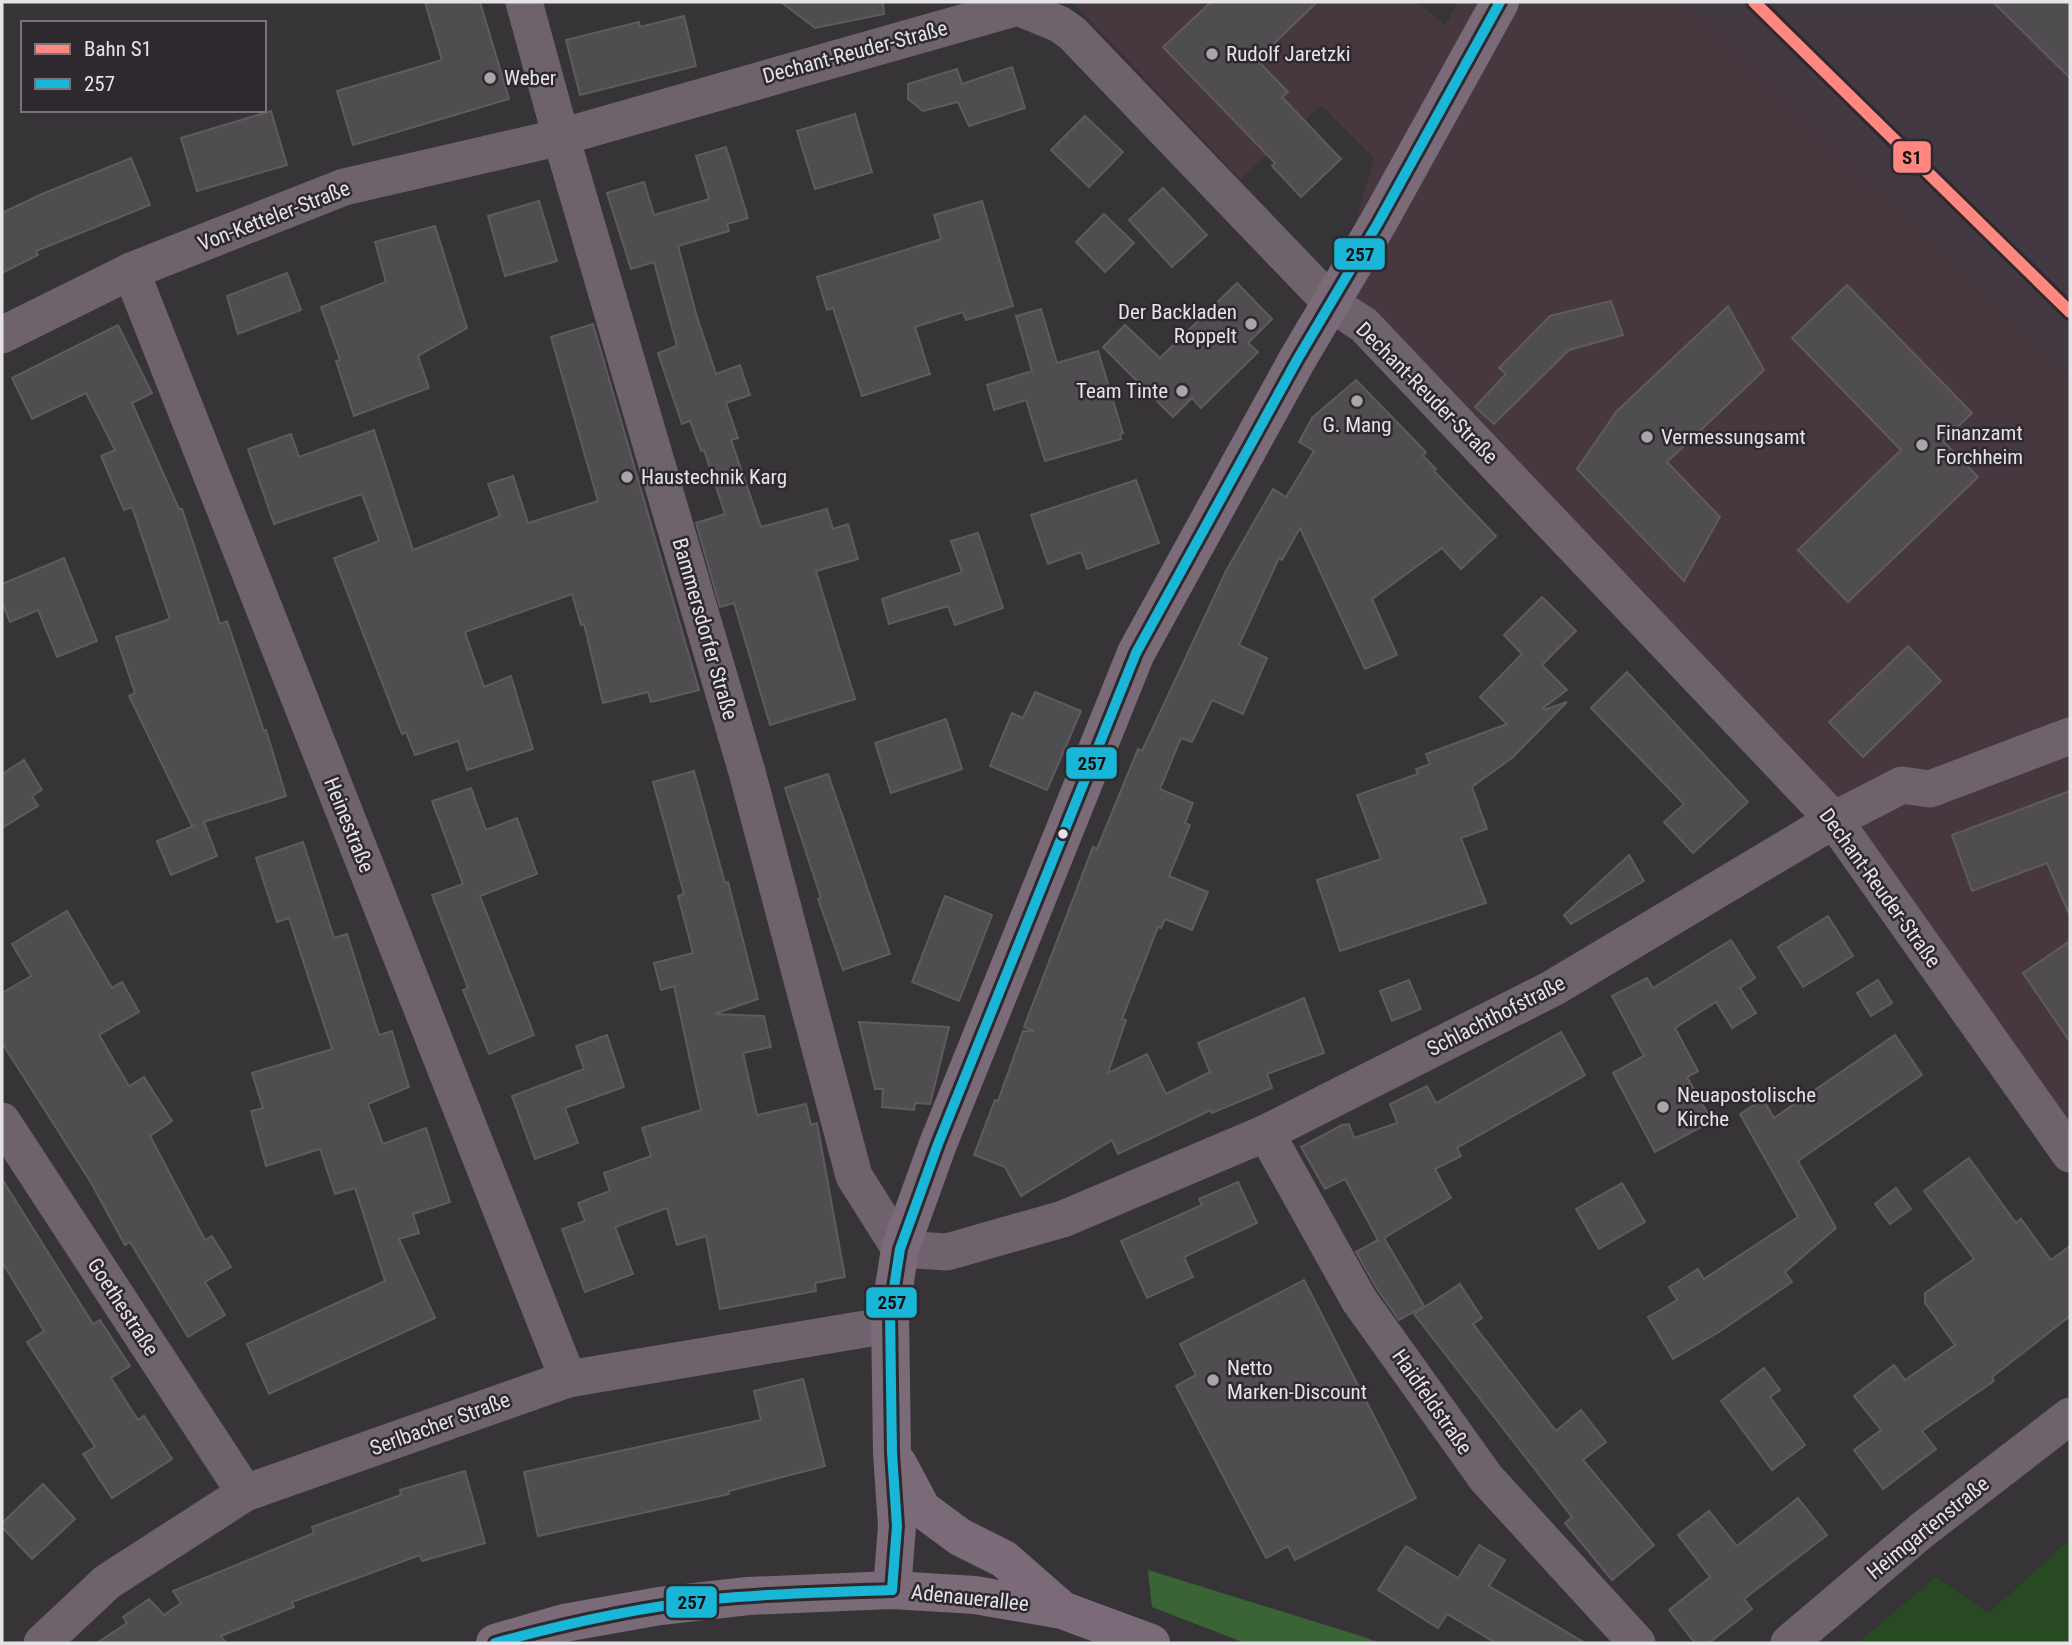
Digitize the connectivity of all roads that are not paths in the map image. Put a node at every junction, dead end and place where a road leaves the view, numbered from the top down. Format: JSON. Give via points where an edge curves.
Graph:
{"nodes":[{"id":1,"x":524,"y":2,"type":"edge"},
{"id":2,"x":1500,"y":2,"type":"edge"},
{"id":3,"x":1019,"y":4,"type":"edge"},
{"id":4,"x":561,"y":137,"type":"junction"},
{"id":5,"x":131,"y":271,"type":"junction"},
{"id":6,"x":1332,"y":304,"type":"junction"},
{"id":7,"x":2,"y":335,"type":"edge"},
{"id":8,"x":2070,"y":736,"type":"edge"},
{"id":9,"x":1834,"y":820,"type":"junction"},
{"id":10,"x":2,"y":1121,"type":"edge"},
{"id":11,"x":1266,"y":1133,"type":"junction"},
{"id":12,"x":2070,"y":1154,"type":"edge"},
{"id":13,"x":900,"y":1249,"type":"junction"},
{"id":14,"x":889,"y":1325,"type":"junction"},
{"id":15,"x":568,"y":1379,"type":"junction"},
{"id":16,"x":2070,"y":1416,"type":"edge"},
{"id":17,"x":892,"y":1453,"type":"junction"},
{"id":18,"x":245,"y":1493,"type":"junction"},
{"id":19,"x":892,"y":1590,"type":"junction"},
{"id":20,"x":1062,"y":1610,"type":"junction"},
{"id":21,"x":42,"y":1643,"type":"edge"},
{"id":22,"x":495,"y":1643,"type":"edge"},
{"id":23,"x":1151,"y":1643,"type":"edge"},
{"id":24,"x":1637,"y":1643,"type":"edge"},
{"id":25,"x":1789,"y":1643,"type":"edge"}],
"edges":[{"from":1,"to":4,"type":"street","name":"Bammersdorfer Straße"},
{"from":2,"to":6,"type":"street"},
{"from":3,"to":4,"type":"street","name":"Dechant-Reuder-Straße"},
{"from":3,"to":6,"type":"street","name":"Dechant-Reuder-Straße","via":[[1072,33]]},
{"from":4,"to":5,"type":"street","name":"Von-Ketteler-Straße","via":[[344,187]]},
{"from":4,"to":13,"type":"street","name":"Bammersdorfer Straße","via":[[747,772],[854,1175]]},
{"from":5,"to":7,"type":"street","name":"Von-Ketteler-Straße"},
{"from":5,"to":15,"type":"street","name":"Heinestraße"},
{"from":6,"to":9,"type":"street","name":"Dechant-Reuder-Straße","via":[[1364,325]]},
{"from":6,"to":13,"type":"street","via":[[1136,653]]},
{"from":8,"to":9,"type":"street","name":"Schlachthofstraße","via":[[1930,789],[1902,785]]},
{"from":9,"to":11,"type":"street","name":"Schlachthofstraße","via":[[1553,988]]},
{"from":9,"to":12,"type":"street","name":"Dechant-Reuder-Straße"},
{"from":10,"to":18,"type":"street","name":"Goethestraße"},
{"from":11,"to":13,"type":"street","name":"Schlachthofstraße","via":[[1063,1219],[947,1252]]},
{"from":11,"to":24,"type":"street","name":"Haidfeldstraße","via":[[1359,1300],[1486,1478]]},
{"from":13,"to":14,"type":"street"},
{"from":14,"to":15,"type":"street","name":"Serlbacher Straße"},
{"from":14,"to":17,"type":"street"},
{"from":15,"to":18,"type":"street","name":"Serlbacher Straße"},
{"from":16,"to":25,"type":"street","name":"Heimgartenstraße","via":[[1921,1531]]},
{"from":17,"to":19,"type":"street","via":[[897,1525]]},
{"from":17,"to":20,"type":"street","via":[[922,1509],[960,1537],[1004,1559]]},
{"from":18,"to":21,"type":"street","name":"Serlbacher Straße","via":[[107,1582]]},
{"from":19,"to":20,"type":"street","name":"Adenauerallee","via":[[975,1595]]},
{"from":19,"to":22,"type":"street","name":"Adenauerallee","via":[[748,1596],[660,1606],[564,1623]]},
{"from":20,"to":23,"type":"street","name":"Adenauerallee"}]}
